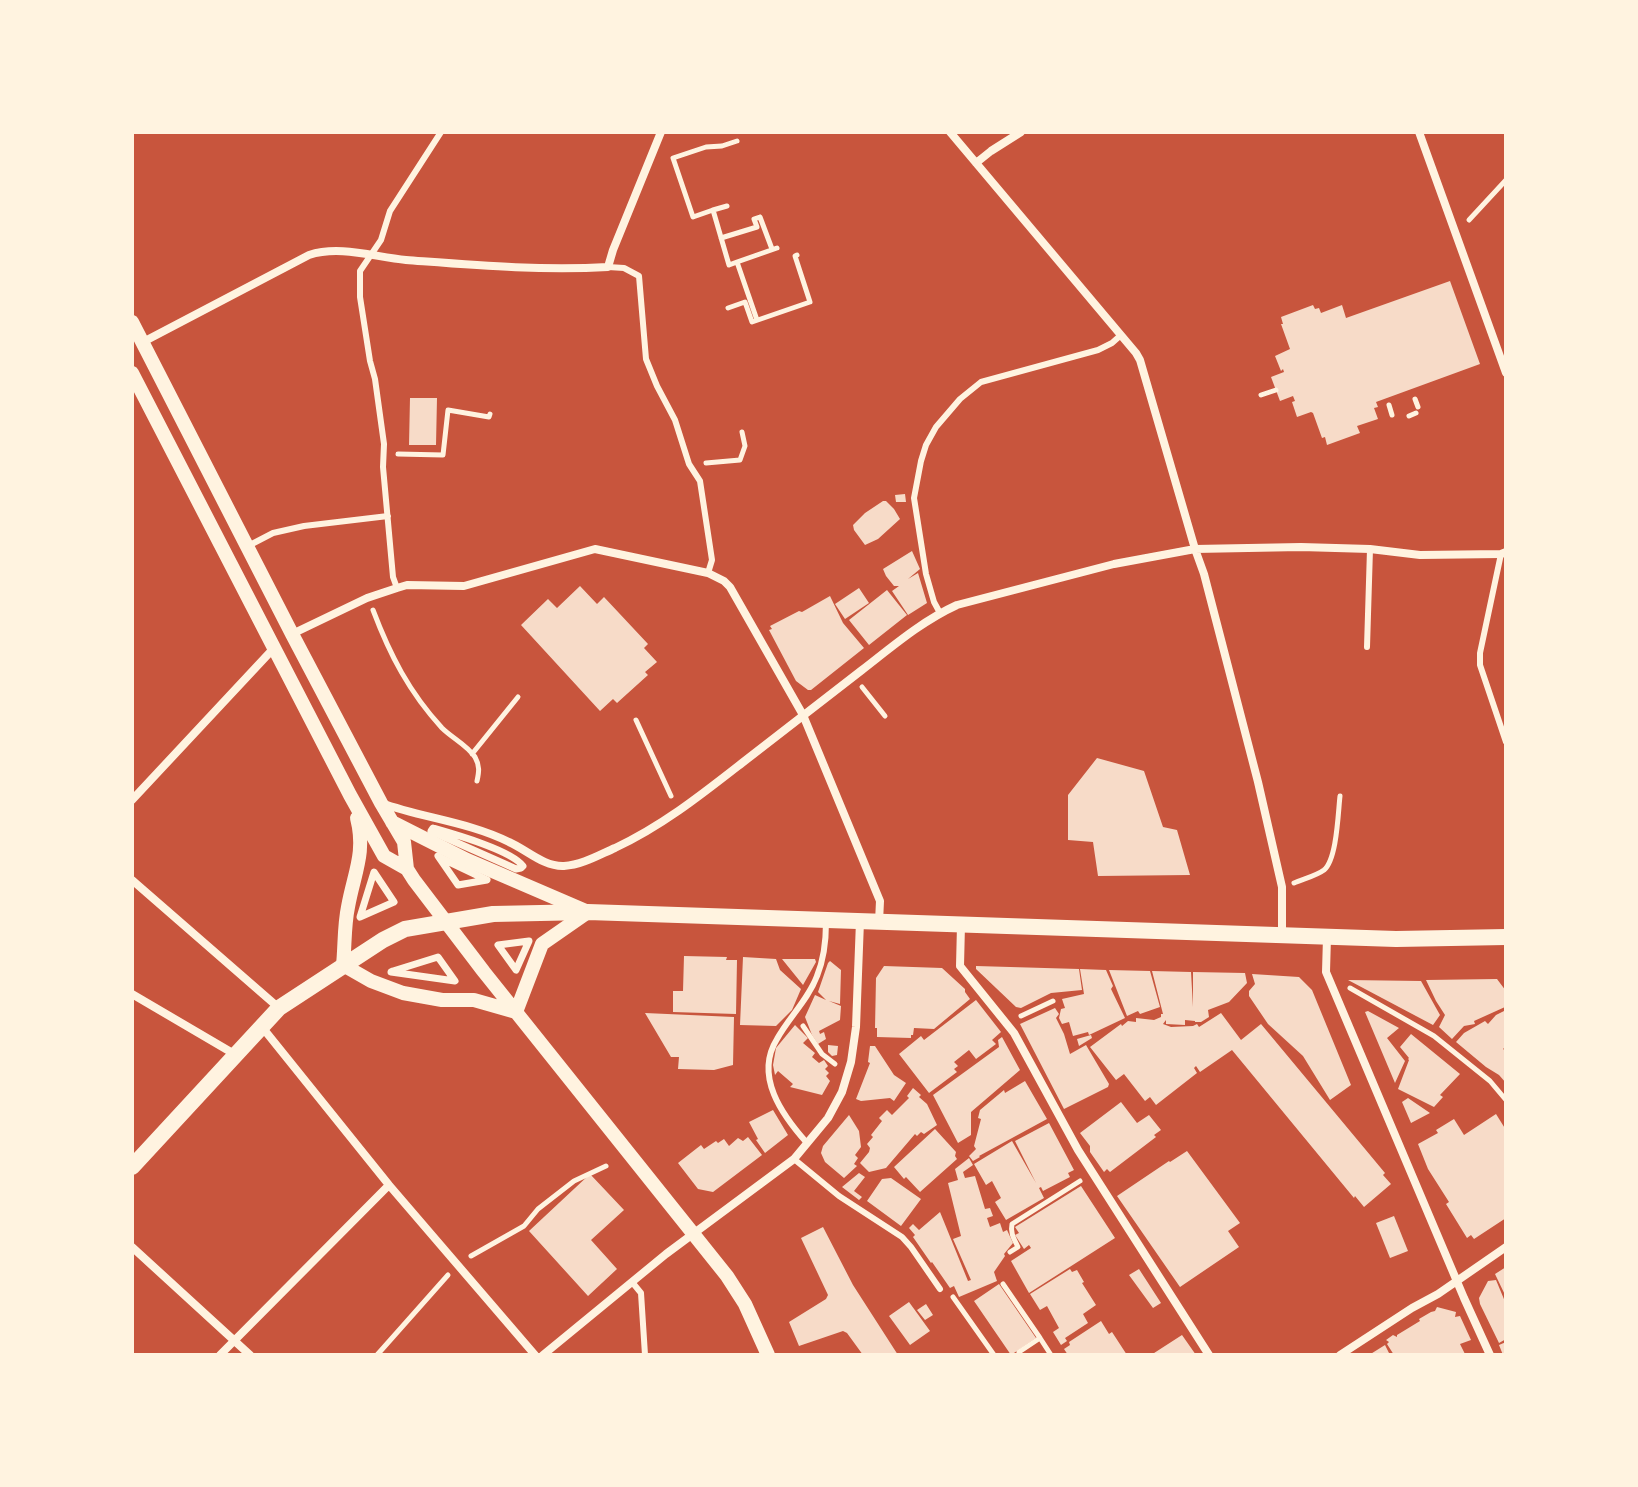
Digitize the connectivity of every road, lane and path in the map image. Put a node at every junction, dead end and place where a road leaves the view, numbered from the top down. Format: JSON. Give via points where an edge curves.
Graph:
{"nodes":[{"id":1,"x":441,"y":132,"type":"edge"},
{"id":2,"x":661,"y":132,"type":"edge"},
{"id":3,"x":950,"y":132,"type":"edge"},
{"id":4,"x":1021,"y":132,"type":"edge"},
{"id":5,"x":1419,"y":132,"type":"edge"},
{"id":6,"x":737,"y":141,"type":"dead end"},
{"id":7,"x":976,"y":163,"type":"junction"},
{"id":8,"x":1506,"y":180,"type":"edge"},
{"id":9,"x":727,"y":206,"type":"dead end"},
{"id":10,"x":713,"y":210,"type":"junction"},
{"id":11,"x":1453,"y":227,"type":"junction"},
{"id":12,"x":721,"y":238,"type":"junction"},
{"id":13,"x":370,"y":254,"type":"junction"},
{"id":14,"x":797,"y":255,"type":"dead end"},
{"id":15,"x":737,"y":262,"type":"junction"},
{"id":16,"x":608,"y":267,"type":"junction"},
{"id":17,"x":728,"y":308,"type":"dead end"},
{"id":18,"x":757,"y":320,"type":"junction"},
{"id":19,"x":132,"y":322,"type":"edge"},
{"id":20,"x":1121,"y":335,"type":"junction"},
{"id":21,"x":143,"y":342,"type":"junction"},
{"id":22,"x":132,"y":373,"type":"edge"},
{"id":23,"x":1506,"y":373,"type":"edge"},
{"id":24,"x":1276,"y":390,"type":"dead end"},
{"id":25,"x":1261,"y":395,"type":"dead end"},
{"id":26,"x":1415,"y":399,"type":"dead end"},
{"id":27,"x":1389,"y":405,"type":"dead end"},
{"id":28,"x":1414,"y":412,"type":"dead end"},
{"id":29,"x":490,"y":414,"type":"dead end"},
{"id":30,"x":1392,"y":415,"type":"dead end"},
{"id":31,"x":742,"y":432,"type":"dead end"},
{"id":32,"x":382,"y":454,"type":"junction"},
{"id":33,"x":726,"y":461,"type":"junction"},
{"id":34,"x":705,"y":464,"type":"dead end"},
{"id":35,"x":718,"y":465,"type":"dead end"},
{"id":36,"x":388,"y":516,"type":"junction"},
{"id":37,"x":247,"y":547,"type":"junction"},
{"id":38,"x":1195,"y":549,"type":"junction"},
{"id":39,"x":1370,"y":549,"type":"junction"},
{"id":40,"x":1503,"y":553,"type":"edge"},
{"id":41,"x":708,"y":573,"type":"junction"},
{"id":42,"x":397,"y":588,"type":"junction"},
{"id":43,"x":367,"y":598,"type":"junction"},
{"id":44,"x":940,"y":613,"type":"junction"},
{"id":45,"x":292,"y":634,"type":"junction"},
{"id":46,"x":1367,"y":647,"type":"dead end"},
{"id":47,"x":274,"y":648,"type":"junction"},
{"id":48,"x":853,"y":677,"type":"junction"},
{"id":49,"x":518,"y":697,"type":"dead end"},
{"id":50,"x":803,"y":715,"type":"junction"},
{"id":51,"x":885,"y":716,"type":"dead end"},
{"id":52,"x":636,"y":720,"type":"dead end"},
{"id":53,"x":1506,"y":742,"type":"edge"},
{"id":54,"x":472,"y":754,"type":"junction"},
{"id":55,"x":477,"y":781,"type":"dead end"},
{"id":56,"x":350,"y":795,"type":"junction"},
{"id":57,"x":1340,"y":796,"type":"dead end"},
{"id":58,"x":132,"y":800,"type":"edge"},
{"id":59,"x":381,"y":803,"type":"junction"},
{"id":60,"x":681,"y":810,"type":"junction"},
{"id":61,"x":391,"y":821,"type":"junction"},
{"id":62,"x":431,"y":831,"type":"joint"},
{"id":63,"x":407,"y":869,"type":"junction"},
{"id":64,"x":481,"y":877,"type":"joint"},
{"id":65,"x":132,"y":880,"type":"edge"},
{"id":66,"x":1282,"y":887,"type":"junction"},
{"id":67,"x":389,"y":904,"type":"joint"},
{"id":68,"x":588,"y":912,"type":"junction"},
{"id":69,"x":826,"y":920,"type":"junction"},
{"id":70,"x":860,"y":921,"type":"junction"},
{"id":71,"x":446,"y":922,"type":"junction"},
{"id":72,"x":879,"y":922,"type":"junction"},
{"id":73,"x":961,"y":925,"type":"junction"},
{"id":74,"x":1282,"y":936,"type":"junction"},
{"id":75,"x":1327,"y":937,"type":"junction"},
{"id":76,"x":1506,"y":937,"type":"edge"},
{"id":77,"x":498,"y":945,"type":"joint"},
{"id":78,"x":441,"y":961,"type":"joint"},
{"id":79,"x":343,"y":965,"type":"junction"},
{"id":80,"x":1326,"y":972,"type":"junction"},
{"id":81,"x":132,"y":994,"type":"edge"},
{"id":82,"x":1053,"y":1001,"type":"dead end"},
{"id":83,"x":279,"y":1008,"type":"junction"},
{"id":84,"x":797,"y":1010,"type":"junction"},
{"id":85,"x":516,"y":1012,"type":"junction"},
{"id":86,"x":1007,"y":1023,"type":"junction"},
{"id":87,"x":262,"y":1026,"type":"junction"},
{"id":88,"x":236,"y":1055,"type":"junction"},
{"id":89,"x":848,"y":1072,"type":"junction"},
{"id":90,"x":1506,"y":1100,"type":"edge"},
{"id":91,"x":807,"y":1143,"type":"junction"},
{"id":92,"x":794,"y":1159,"type":"junction"},
{"id":93,"x":606,"y":1166,"type":"dead end"},
{"id":94,"x":132,"y":1167,"type":"edge"},
{"id":95,"x":1092,"y":1173,"type":"junction"},
{"id":96,"x":389,"y":1185,"type":"junction"},
{"id":97,"x":694,"y":1234,"type":"junction"},
{"id":98,"x":132,"y":1247,"type":"edge"},
{"id":99,"x":1506,"y":1247,"type":"edge"},
{"id":100,"x":1010,"y":1252,"type":"dead end"},
{"id":101,"x":459,"y":1264,"type":"junction"},
{"id":102,"x":1457,"y":1280,"type":"junction"},
{"id":103,"x":632,"y":1282,"type":"junction"},
{"id":104,"x":1003,"y":1284,"type":"dead end"},
{"id":105,"x":940,"y":1289,"type":"dead end"},
{"id":106,"x":949,"y":1292,"type":"dead end"},
{"id":107,"x":1040,"y":1338,"type":"junction"},
{"id":108,"x":234,"y":1340,"type":"junction"},
{"id":109,"x":1018,"y":1354,"type":"edge"},
{"id":110,"x":220,"y":1355,"type":"edge"},
{"id":111,"x":250,"y":1355,"type":"edge"},
{"id":112,"x":377,"y":1355,"type":"edge"},
{"id":113,"x":535,"y":1355,"type":"edge"},
{"id":114,"x":543,"y":1355,"type":"edge"},
{"id":115,"x":645,"y":1355,"type":"edge"},
{"id":116,"x":768,"y":1355,"type":"edge"},
{"id":117,"x":994,"y":1355,"type":"edge"},
{"id":118,"x":1051,"y":1355,"type":"edge"},
{"id":119,"x":1209,"y":1355,"type":"edge"},
{"id":120,"x":1340,"y":1355,"type":"edge"},
{"id":121,"x":1490,"y":1355,"type":"edge"}],
"edges":[{"from":1,"to":13,"type":"lane","via":[[390,211],[381,240]]},
{"from":2,"to":16,"type":"street"},
{"from":3,"to":7,"type":"street"},
{"from":4,"to":7,"type":"street"},
{"from":5,"to":11,"type":"street"},
{"from":6,"to":10,"type":"path","via":[[673,158],[693,217]]},
{"from":7,"to":20,"type":"street"},
{"from":8,"to":11,"type":"path","via":[[1468,221]]},
{"from":9,"to":10,"type":"path"},
{"from":10,"to":12,"type":"path"},
{"from":11,"to":23,"type":"street"},
{"from":12,"to":15,"type":"path","via":[[729,265]]},
{"from":12,"to":15,"type":"path","via":[[757,227],[754,219],[760,217],[775,248]]},
{"from":13,"to":16,"type":"street","via":[[542,268]]},
{"from":13,"to":21,"type":"street","via":[[323,250],[309,255]]},
{"from":13,"to":32,"type":"lane","via":[[359,281]]},
{"from":14,"to":18,"type":"path","via":[[810,302]]},
{"from":15,"to":18,"type":"path"},
{"from":16,"to":41,"type":"lane","via":[[639,276],[646,359],[700,481],[712,560]]},
{"from":17,"to":18,"type":"path","via":[[745,302],[752,322]]},
{"from":19,"to":21,"type":"street"},
{"from":20,"to":38,"type":"street","via":[[1140,360]]},
{"from":20,"to":44,"type":"lane","via":[[1098,350],[981,382],[936,427],[921,461],[914,498],[926,574]]},
{"from":21,"to":37,"type":"street"},
{"from":22,"to":47,"type":"street"},
{"from":24,"to":25,"type":"path"},
{"from":26,"to":28,"type":"path"},
{"from":27,"to":30,"type":"path"},
{"from":29,"to":32,"type":"path","via":[[448,410],[443,455]]},
{"from":31,"to":33,"type":"path","via":[[740,460]]},
{"from":32,"to":36,"type":"lane"},
{"from":33,"to":34,"type":"path"},
{"from":33,"to":35,"type":"path"},
{"from":36,"to":37,"type":"lane","via":[[304,526],[273,533]]},
{"from":36,"to":42,"type":"lane"},
{"from":37,"to":45,"type":"street"},
{"from":38,"to":39,"type":"street"},
{"from":38,"to":44,"type":"street","via":[[1103,567]]},
{"from":38,"to":66,"type":"street"},
{"from":39,"to":40,"type":"street","via":[[1420,555]]},
{"from":39,"to":46,"type":"lane"},
{"from":40,"to":53,"type":"lane","via":[[1480,665]]},
{"from":41,"to":42,"type":"street","via":[[595,549],[464,586]]},
{"from":41,"to":50,"type":"street","via":[[730,587]]},
{"from":42,"to":43,"type":"street"},
{"from":43,"to":45,"type":"street"},
{"from":43,"to":54,"type":"path","via":[[403,678],[443,729]]},
{"from":44,"to":48,"type":"street"},
{"from":45,"to":59,"type":"street"},
{"from":47,"to":56,"type":"street"},
{"from":47,"to":58,"type":"street"},
{"from":48,"to":50,"type":"street"},
{"from":48,"to":51,"type":"path"},
{"from":49,"to":54,"type":"path"},
{"from":50,"to":60,"type":"street"},
{"from":50,"to":72,"type":"street","via":[[880,901]]},
{"from":52,"to":60,"type":"path"},
{"from":54,"to":55,"type":"path","via":[[480,770]]},
{"from":56,"to":63,"type":"street","via":[[384,856]]},
{"from":56,"to":79,"type":"street","via":[[362,843],[348,906]]},
{"from":57,"to":66,"type":"path","via":[[1329,864]]},
{"from":59,"to":60,"type":"street","via":[[481,830],[546,864],[563,866],[586,862],[635,839]]},
{"from":59,"to":61,"type":"street"},
{"from":61,"to":63,"type":"street","via":[[404,842]]},
{"from":61,"to":68,"type":"street"},
{"from":62,"to":62,"type":"street","via":[[516,869],[523,866],[483,845]]},
{"from":63,"to":71,"type":"street"},
{"from":64,"to":64,"type":"street","via":[[438,856],[437,857],[458,885],[487,880]]},
{"from":65,"to":83,"type":"street"},
{"from":66,"to":74,"type":"street"},
{"from":67,"to":67,"type":"street","via":[[394,901],[374,872],[360,917]]},
{"from":68,"to":69,"type":"main road"},
{"from":68,"to":71,"type":"main road","via":[[504,913]]},
{"from":68,"to":85,"type":"street","via":[[542,944]]},
{"from":69,"to":70,"type":"main road"},
{"from":69,"to":84,"type":"lane","via":[[817,977]]},
{"from":70,"to":72,"type":"main road"},
{"from":70,"to":89,"type":"street","via":[[856,1027]]},
{"from":71,"to":79,"type":"main road","via":[[405,929]]},
{"from":71,"to":85,"type":"street"},
{"from":72,"to":73,"type":"main road"},
{"from":73,"to":74,"type":"main road"},
{"from":73,"to":86,"type":"street","via":[[960,966]]},
{"from":74,"to":75,"type":"main road"},
{"from":75,"to":76,"type":"main road"},
{"from":75,"to":80,"type":"street"},
{"from":77,"to":77,"type":"street","via":[[512,943],[529,941],[516,970]]},
{"from":78,"to":78,"type":"street","via":[[438,957],[391,972],[455,981]]},
{"from":79,"to":83,"type":"main road"},
{"from":79,"to":85,"type":"street","via":[[403,993],[474,1000]]},
{"from":80,"to":90,"type":"path","via":[[1434,1036]]},
{"from":80,"to":102,"type":"street"},
{"from":81,"to":88,"type":"street"},
{"from":82,"to":86,"type":"path"},
{"from":83,"to":87,"type":"main road"},
{"from":84,"to":89,"type":"path","via":[[822,1054]]},
{"from":84,"to":91,"type":"lane","via":[[776,1039],[767,1064],[784,1114]]},
{"from":85,"to":97,"type":"street"},
{"from":86,"to":95,"type":"street"},
{"from":87,"to":88,"type":"main road"},
{"from":87,"to":96,"type":"street"},
{"from":88,"to":94,"type":"main road"},
{"from":89,"to":91,"type":"street","via":[[828,1118]]},
{"from":91,"to":92,"type":"street"},
{"from":92,"to":97,"type":"street"},
{"from":92,"to":105,"type":"lane","via":[[902,1237]]},
{"from":93,"to":101,"type":"path","via":[[574,1181],[524,1226]]},
{"from":95,"to":100,"type":"path","via":[[1012,1224],[1018,1247]]},
{"from":95,"to":119,"type":"street"},
{"from":96,"to":101,"type":"street"},
{"from":96,"to":108,"type":"street"},
{"from":97,"to":103,"type":"street"},
{"from":97,"to":116,"type":"street","via":[[735,1287]]},
{"from":98,"to":108,"type":"street"},
{"from":99,"to":102,"type":"street"},
{"from":101,"to":112,"type":"path"},
{"from":101,"to":113,"type":"street"},
{"from":102,"to":120,"type":"street"},
{"from":102,"to":121,"type":"street"},
{"from":103,"to":114,"type":"street"},
{"from":103,"to":115,"type":"lane","via":[[641,1293]]},
{"from":104,"to":107,"type":"path"},
{"from":106,"to":117,"type":"path"},
{"from":107,"to":109,"type":"path"},
{"from":107,"to":118,"type":"path"},
{"from":108,"to":110,"type":"street"},
{"from":108,"to":111,"type":"street"}]}
